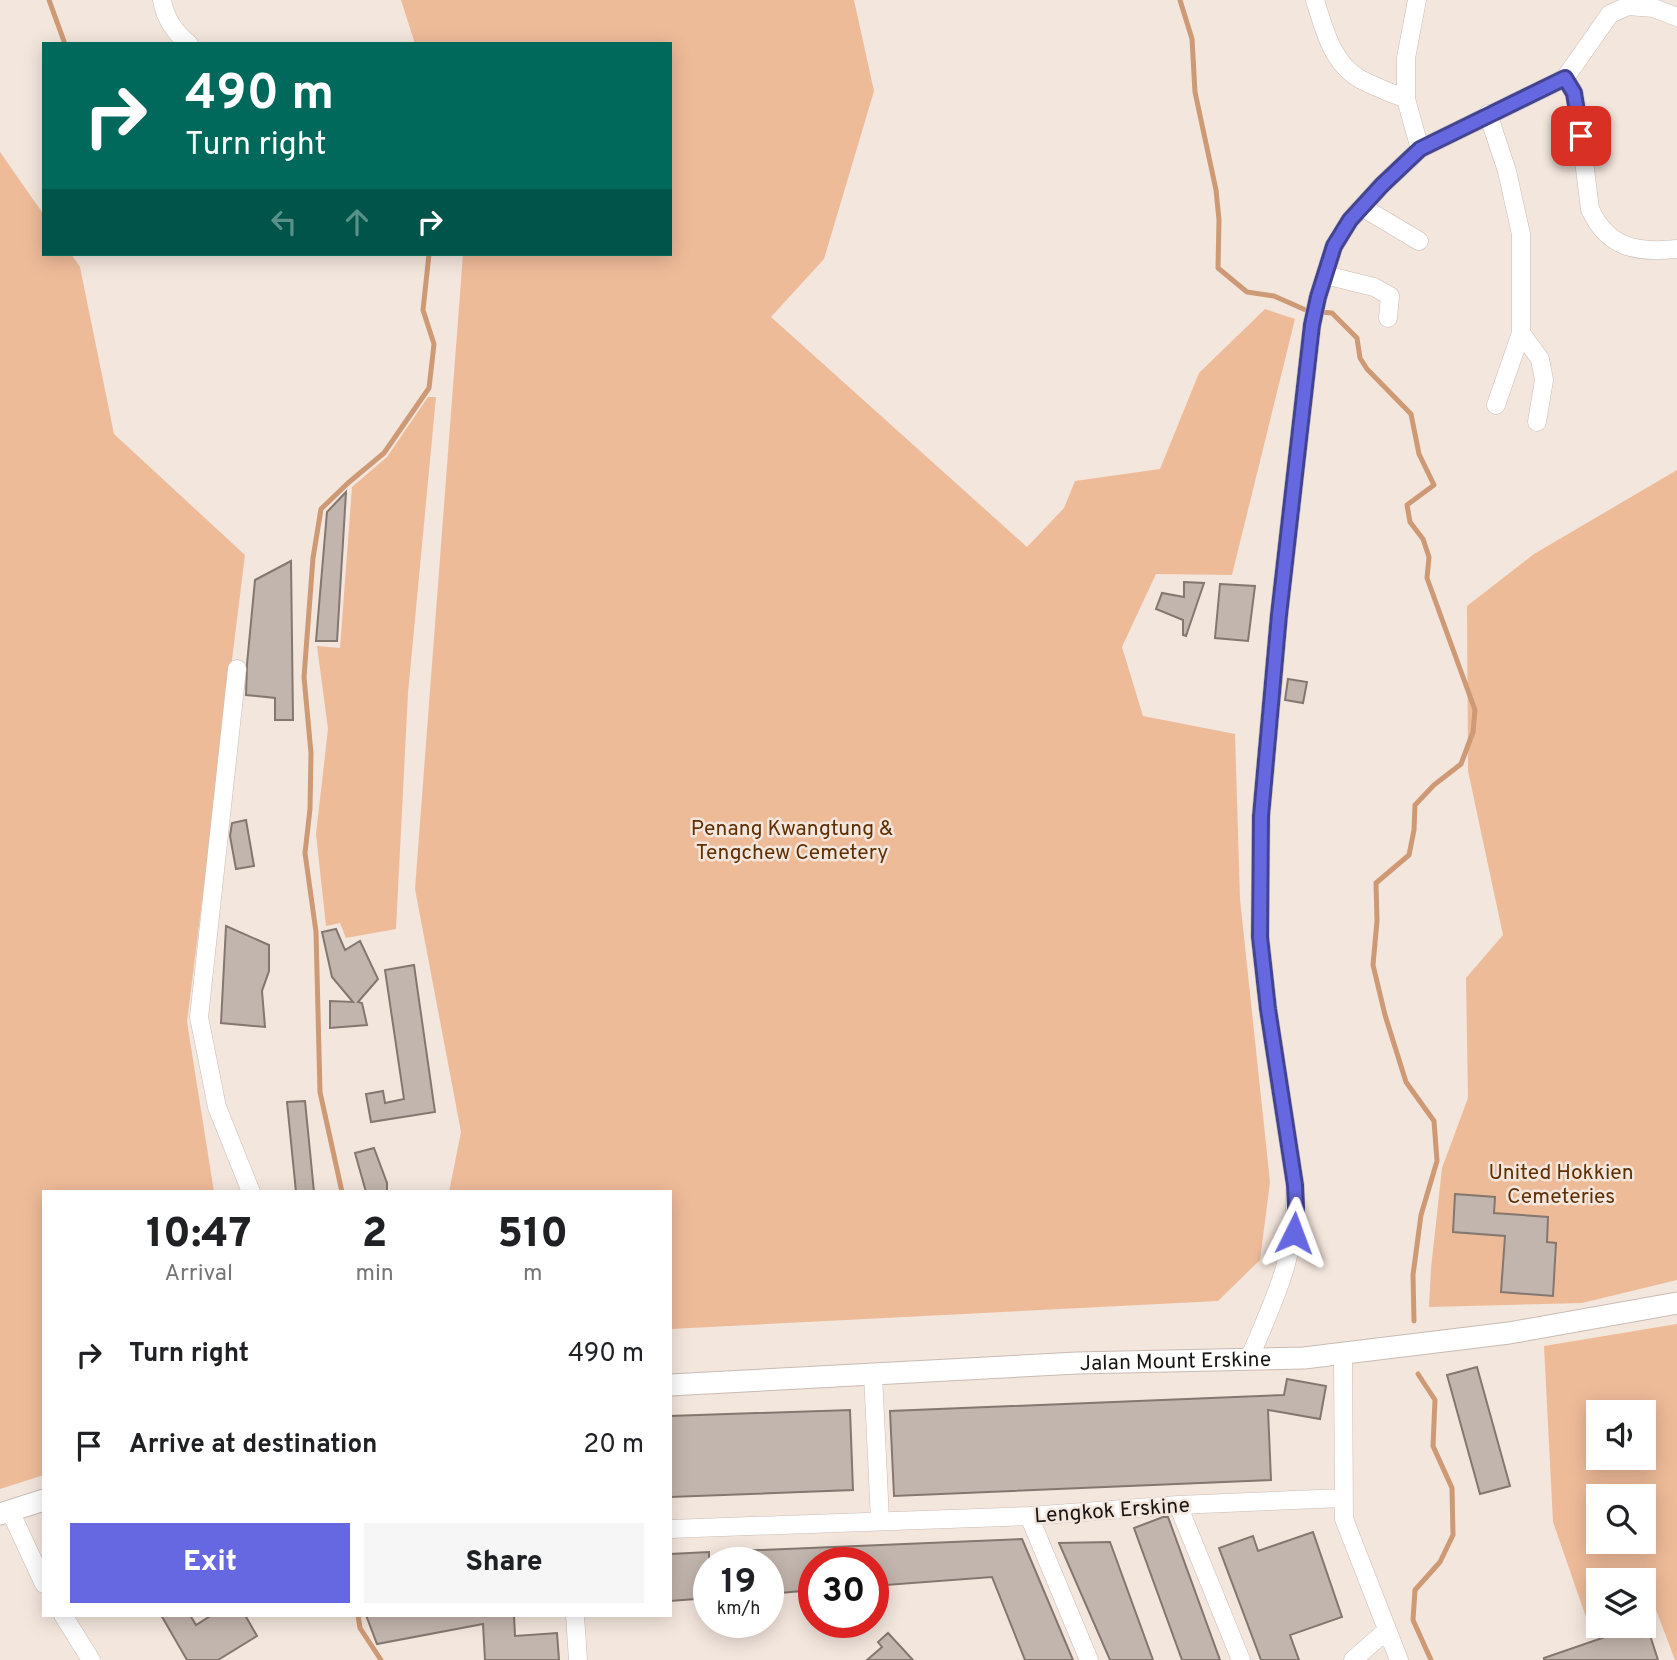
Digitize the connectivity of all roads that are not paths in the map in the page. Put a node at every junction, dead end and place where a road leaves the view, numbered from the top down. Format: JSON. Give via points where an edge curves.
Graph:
{"nodes":[{"id":1,"x":162,"y":0,"type":"edge"},
{"id":2,"x":1315,"y":0,"type":"edge"},
{"id":3,"x":1417,"y":0,"type":"edge"},
{"id":4,"x":1630,"y":3,"type":"edge"},
{"id":5,"x":1677,"y":17,"type":"edge"},
{"id":6,"x":187,"y":42,"type":"edge"},
{"id":7,"x":1565,"y":78,"type":"junction"},
{"id":8,"x":1406,"y":99,"type":"junction"},
{"id":9,"x":1488,"y":114,"type":"junction"},
{"id":10,"x":1420,"y":149,"type":"junction"},
{"id":11,"x":1362,"y":207,"type":"junction"},
{"id":12,"x":1419,"y":241,"type":"dead end"},
{"id":13,"x":1677,"y":248,"type":"edge"},
{"id":14,"x":1325,"y":275,"type":"junction"},
{"id":15,"x":1388,"y":318,"type":"dead end"},
{"id":16,"x":1521,"y":332,"type":"junction"},
{"id":17,"x":1496,"y":405,"type":"dead end"},
{"id":18,"x":1537,"y":422,"type":"dead end"},
{"id":19,"x":237,"y":669,"type":"dead end"},
{"id":20,"x":250,"y":1190,"type":"edge"},
{"id":21,"x":1677,"y":1303,"type":"edge"},
{"id":22,"x":1343,"y":1353,"type":"junction"},
{"id":23,"x":1249,"y":1359,"type":"junction"},
{"id":24,"x":874,"y":1384,"type":"junction"},
{"id":25,"x":672,"y":1385,"type":"edge"},
{"id":26,"x":1343,"y":1498,"type":"junction"},
{"id":27,"x":42,"y":1501,"type":"edge"},
{"id":28,"x":1178,"y":1505,"type":"junction"},
{"id":29,"x":5,"y":1513,"type":"edge"},
{"id":30,"x":1029,"y":1516,"type":"junction"},
{"id":31,"x":880,"y":1520,"type":"junction"},
{"id":32,"x":672,"y":1529,"type":"edge"},
{"id":33,"x":42,"y":1580,"type":"edge"},
{"id":34,"x":64,"y":1617,"type":"edge"},
{"id":35,"x":575,"y":1617,"type":"edge"},
{"id":36,"x":1387,"y":1630,"type":"junction"},
{"id":37,"x":91,"y":1660,"type":"edge"},
{"id":38,"x":578,"y":1660,"type":"edge"},
{"id":39,"x":1089,"y":1660,"type":"edge"},
{"id":40,"x":1241,"y":1660,"type":"edge"},
{"id":41,"x":1353,"y":1660,"type":"edge"},
{"id":42,"x":1399,"y":1660,"type":"edge"}],
"edges":[{"from":1,"to":6,"type":"street","via":[[168,20]]},
{"from":2,"to":8,"type":"street","via":[[1338,58],[1358,78]]},
{"from":3,"to":8,"type":"street","via":[[1406,58]]},
{"from":4,"to":5,"type":"street"},
{"from":4,"to":7,"type":"street","via":[[1611,14]]},
{"from":7,"to":9,"type":"street"},
{"from":7,"to":13,"type":"street","via":[[1574,93],[1590,209],[1596,222],[1634,250]]},
{"from":8,"to":10,"type":"street"},
{"from":9,"to":10,"type":"street"},
{"from":9,"to":16,"type":"street","via":[[1521,234]]},
{"from":10,"to":11,"type":"street"},
{"from":11,"to":12,"type":"street"},
{"from":11,"to":14,"type":"street","via":[[1334,246]]},
{"from":14,"to":15,"type":"street","via":[[1374,287],[1390,296]]},
{"from":14,"to":23,"type":"street","via":[[1312,325],[1261,816],[1260,937],[1296,1208],[1289,1261]]},
{"from":16,"to":17,"type":"street"},
{"from":16,"to":18,"type":"street","via":[[1540,359],[1544,380]]},
{"from":19,"to":20,"type":"street","via":[[199,1017],[217,1107]]},
{"from":21,"to":22,"type":"main road","name":"Jalan Mount Erskine","via":[[1509,1333]]},
{"from":22,"to":23,"type":"main road","name":"Jalan Mount Erskine"},
{"from":22,"to":26,"type":"street"},
{"from":23,"to":24,"type":"main road","name":"Jalan Mount Erskine","via":[[1077,1363]]},
{"from":24,"to":25,"type":"main road","name":"Jalan Mount Erskine"},
{"from":24,"to":31,"type":"street"},
{"from":26,"to":28,"type":"street","name":"Lengkok Erskine"},
{"from":26,"to":36,"type":"street","via":[[1345,1523]]},
{"from":27,"to":29,"type":"main road"},
{"from":28,"to":30,"type":"street","name":"Lengkok Erskine"},
{"from":28,"to":40,"type":"street"},
{"from":29,"to":33,"type":"street"},
{"from":30,"to":31,"type":"street","name":"Lengkok Erskine"},
{"from":30,"to":39,"type":"street"},
{"from":31,"to":32,"type":"street","name":"Lengkok Erskine"},
{"from":34,"to":37,"type":"street"},
{"from":35,"to":38,"type":"street"},
{"from":36,"to":41,"type":"street"},
{"from":36,"to":42,"type":"street"}]}
